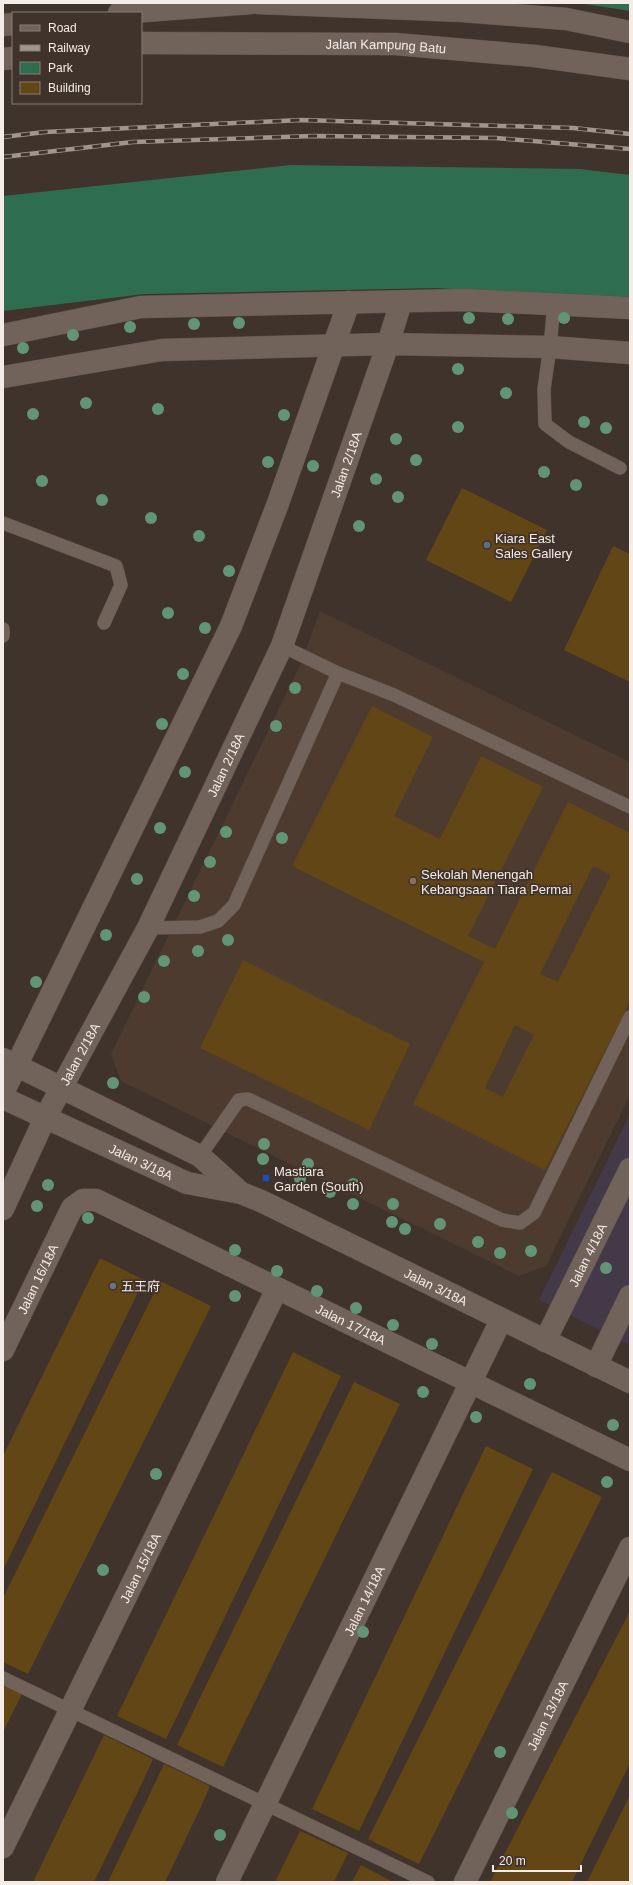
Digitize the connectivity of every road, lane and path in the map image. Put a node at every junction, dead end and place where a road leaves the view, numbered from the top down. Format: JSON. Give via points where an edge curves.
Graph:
{"nodes":[{"id":1,"x":251,"y":3,"type":"edge"},
{"id":2,"x":258,"y":3,"type":"edge"},
{"id":3,"x":132,"y":12,"type":"edge"},
{"id":4,"x":630,"y":32,"type":"edge"},
{"id":5,"x":142,"y":43,"type":"edge"},
{"id":6,"x":630,"y":69,"type":"edge"},
{"id":7,"x":350,"y":302,"type":"junction"},
{"id":8,"x":401,"y":302,"type":"junction"},
{"id":9,"x":554,"y":304,"type":"junction"},
{"id":10,"x":630,"y":308,"type":"edge"},
{"id":11,"x":3,"y":335,"type":"edge"},
{"id":12,"x":388,"y":344,"type":"junction"},
{"id":13,"x":332,"y":346,"type":"junction"},
{"id":14,"x":550,"y":347,"type":"junction"},
{"id":15,"x":630,"y":353,"type":"edge"},
{"id":16,"x":3,"y":377,"type":"edge"},
{"id":17,"x":620,"y":468,"type":"dead end"},
{"id":18,"x":3,"y":523,"type":"edge"},
{"id":19,"x":104,"y":623,"type":"dead end"},
{"id":20,"x":3,"y":629,"type":"edge"},
{"id":21,"x":3,"y":636,"type":"edge"},
{"id":22,"x":282,"y":646,"type":"junction"},
{"id":23,"x":338,"y":673,"type":"junction"},
{"id":24,"x":630,"y":807,"type":"edge"},
{"id":25,"x":148,"y":928,"type":"junction"},
{"id":26,"x":630,"y":1017,"type":"edge"},
{"id":27,"x":10,"y":1062,"type":"edge"},
{"id":28,"x":61,"y":1088,"type":"junction"},
{"id":29,"x":3,"y":1093,"type":"edge"},
{"id":30,"x":3,"y":1098,"type":"edge"},
{"id":31,"x":45,"y":1118,"type":"junction"},
{"id":32,"x":200,"y":1156,"type":"junction"},
{"id":33,"x":630,"y":1168,"type":"edge"},
{"id":34,"x":241,"y":1193,"type":"junction"},
{"id":35,"x":72,"y":1208,"type":"joint"},
{"id":36,"x":3,"y":1209,"type":"edge"},
{"id":37,"x":277,"y":1289,"type":"junction"},
{"id":38,"x":630,"y":1296,"type":"edge"},
{"id":39,"x":500,"y":1320,"type":"junction"},
{"id":40,"x":545,"y":1341,"type":"junction"},
{"id":41,"x":3,"y":1350,"type":"edge"},
{"id":42,"x":596,"y":1366,"type":"junction"},
{"id":43,"x":470,"y":1382,"type":"junction"},
{"id":44,"x":630,"y":1382,"type":"edge"},
{"id":45,"x":630,"y":1460,"type":"edge"},
{"id":46,"x":630,"y":1548,"type":"edge"},
{"id":47,"x":3,"y":1678,"type":"edge"},
{"id":48,"x":70,"y":1710,"type":"junction"},
{"id":49,"x":265,"y":1804,"type":"junction"},
{"id":50,"x":3,"y":1847,"type":"edge"},
{"id":51,"x":227,"y":1882,"type":"edge"},
{"id":52,"x":428,"y":1882,"type":"edge"},
{"id":53,"x":466,"y":1882,"type":"edge"}],
"edges":[{"from":1,"to":3,"type":"street"},
{"from":2,"to":4,"type":"street","via":[[462,11],[566,19]]},
{"from":5,"to":6,"type":"street","name":"Jalan Kampung Batu","via":[[395,44],[536,56]]},
{"from":7,"to":8,"type":"street"},
{"from":7,"to":11,"type":"street","via":[[141,307]]},
{"from":7,"to":13,"type":"street"},
{"from":8,"to":9,"type":"street","via":[[465,300]]},
{"from":8,"to":12,"type":"street","name":"Jalan 2/18A"},
{"from":9,"to":10,"type":"street"},
{"from":9,"to":14,"type":"lane"},
{"from":12,"to":13,"type":"street"},
{"from":12,"to":14,"type":"street"},
{"from":12,"to":22,"type":"street","name":"Jalan 2/18A"},
{"from":13,"to":16,"type":"street","via":[[162,350]]},
{"from":13,"to":27,"type":"street","via":[[277,506],[231,626]]},
{"from":14,"to":15,"type":"street"},
{"from":14,"to":17,"type":"lane","via":[[544,389],[545,424],[569,442]]},
{"from":18,"to":19,"type":"lane","via":[[116,566],[121,585]]},
{"from":20,"to":21,"type":"lane"},
{"from":22,"to":23,"type":"lane"},
{"from":22,"to":25,"type":"street","name":"Jalan 2/18A"},
{"from":23,"to":24,"type":"lane","via":[[394,695]]},
{"from":23,"to":25,"type":"lane","via":[[234,905],[218,921],[200,927]]},
{"from":25,"to":28,"type":"street","name":"Jalan 2/18A"},
{"from":26,"to":32,"type":"lane","via":[[534,1214],[520,1223],[502,1220],[248,1098],[239,1100]]},
{"from":27,"to":28,"type":"street","name":"Jalan 3/18A"},
{"from":27,"to":29,"type":"street"},
{"from":28,"to":31,"type":"street","name":"Jalan 2/18A"},
{"from":28,"to":32,"type":"street","name":"Jalan 3/18A"},
{"from":30,"to":31,"type":"street","name":"Jalan 3/18A"},
{"from":31,"to":34,"type":"street","name":"Jalan 3/18A","via":[[187,1183]]},
{"from":31,"to":36,"type":"street","name":"Jalan 2/18A"},
{"from":32,"to":34,"type":"street","name":"Jalan 3/18A"},
{"from":33,"to":40,"type":"street","name":"Jalan 4/18A"},
{"from":34,"to":39,"type":"street","name":"Jalan 3/18A"},
{"from":35,"to":37,"type":"street","name":"Jalan 17/18A","via":[[83,1200],[96,1200]]},
{"from":35,"to":41,"type":"street","name":"Jalan 16/18A"},
{"from":37,"to":43,"type":"street","name":"Jalan 17/18A"},
{"from":37,"to":48,"type":"street","name":"Jalan 15/18A"},
{"from":38,"to":42,"type":"street"},
{"from":39,"to":40,"type":"street","name":"Jalan 3/18A"},
{"from":39,"to":43,"type":"street","name":"Jalan 14/18A"},
{"from":40,"to":42,"type":"street","name":"Jalan 3/18A"},
{"from":42,"to":44,"type":"street","name":"Jalan 3/18A"},
{"from":43,"to":45,"type":"street","name":"Jalan 17/18A"},
{"from":43,"to":49,"type":"street","name":"Jalan 14/18A"},
{"from":46,"to":53,"type":"street","name":"Jalan 13/18A"},
{"from":47,"to":48,"type":"lane"},
{"from":48,"to":49,"type":"lane"},
{"from":48,"to":50,"type":"street","name":"Jalan 15/18A"},
{"from":49,"to":51,"type":"street","name":"Jalan 14/18A"},
{"from":49,"to":52,"type":"lane"}]}
